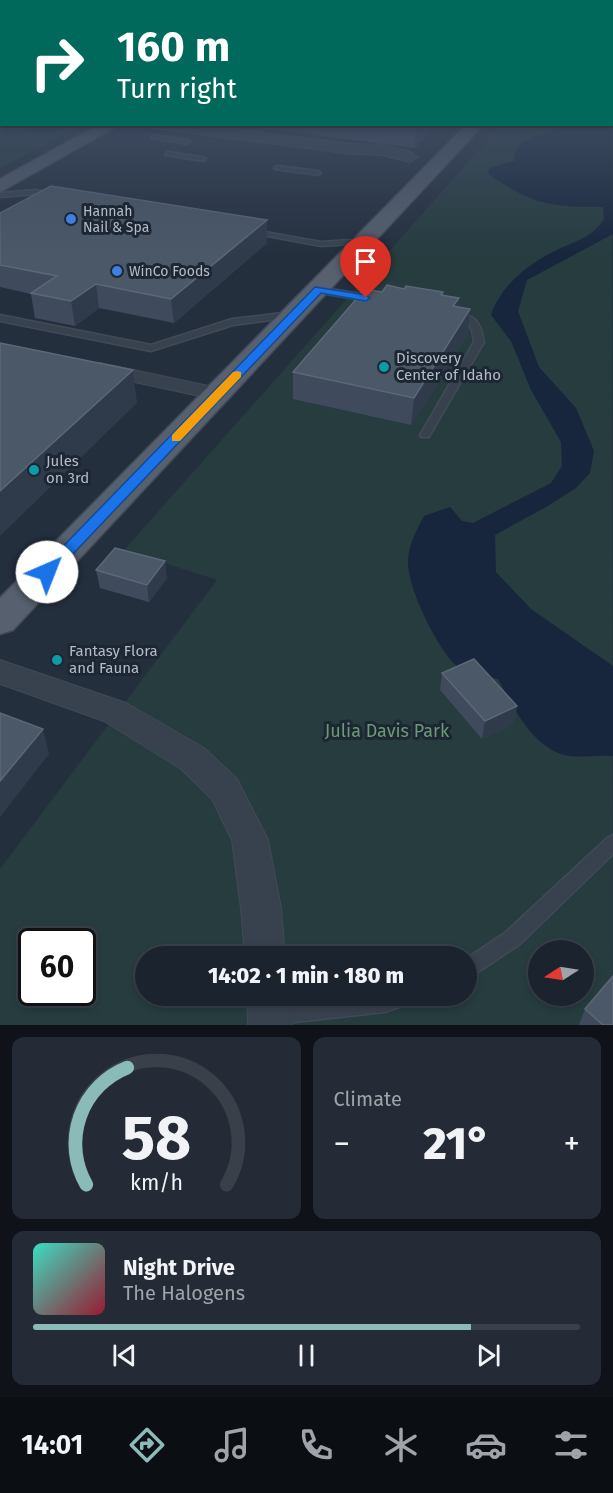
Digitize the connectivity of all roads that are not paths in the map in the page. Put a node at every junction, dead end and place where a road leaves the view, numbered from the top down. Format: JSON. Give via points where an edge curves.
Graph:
{"nodes":[{"id":1,"x":48,"y":160,"type":"edge"},
{"id":2,"x":428,"y":160,"type":"edge"},
{"id":3,"x":441,"y":162,"type":"joint"},
{"id":4,"x":277,"y":168,"type":"dead end"},
{"id":5,"x":318,"y":173,"type":"dead end"},
{"id":6,"x":0,"y":186,"type":"edge"},
{"id":7,"x":0,"y":195,"type":"edge"},
{"id":8,"x":56,"y":197,"type":"edge"},
{"id":9,"x":247,"y":230,"type":"edge"},
{"id":10,"x":362,"y":244,"type":"junction"},
{"id":11,"x":318,"y":290,"type":"junction"},
{"id":12,"x":380,"y":300,"type":"edge"},
{"id":13,"x":441,"y":311,"type":"edge"},
{"id":14,"x":295,"y":314,"type":"junction"},
{"id":15,"x":0,"y":318,"type":"edge"},
{"id":16,"x":79,"y":365,"type":"edge"},
{"id":17,"x":218,"y":394,"type":"junction"},
{"id":18,"x":425,"y":435,"type":"dead end"},
{"id":19,"x":0,"y":621,"type":"edge"},
{"id":20,"x":0,"y":672,"type":"edge"},
{"id":21,"x":613,"y":843,"type":"edge"},
{"id":22,"x":264,"y":946,"type":"edge"},
{"id":23,"x":477,"y":963,"type":"edge"},
{"id":24,"x":339,"y":1006,"type":"edge"},
{"id":25,"x":269,"y":1012,"type":"edge"}],
"edges":[{"from":1,"to":6,"type":"main road"},
{"from":2,"to":3,"type":"street"},
{"from":3,"to":10,"type":"main road"},
{"from":4,"to":5,"type":"lane"},
{"from":7,"to":8,"type":"lane","via":[[30,192]]},
{"from":9,"to":10,"type":"lane","via":[[321,244]]},
{"from":10,"to":11,"type":"main road"},
{"from":11,"to":12,"type":"lane"},
{"from":11,"to":14,"type":"main road"},
{"from":13,"to":18,"type":"lane","via":[[468,318],[476,325],[479,342]]},
{"from":14,"to":15,"type":"lane","via":[[232,322],[151,348]]},
{"from":14,"to":17,"type":"main road"},
{"from":16,"to":17,"type":"street"},
{"from":17,"to":19,"type":"main road"},
{"from":20,"to":22,"type":"street","via":[[115,712],[192,758],[225,789],[250,840]]},
{"from":21,"to":23,"type":"lane","via":[[513,938]]},
{"from":24,"to":25,"type":"lane"}]}
